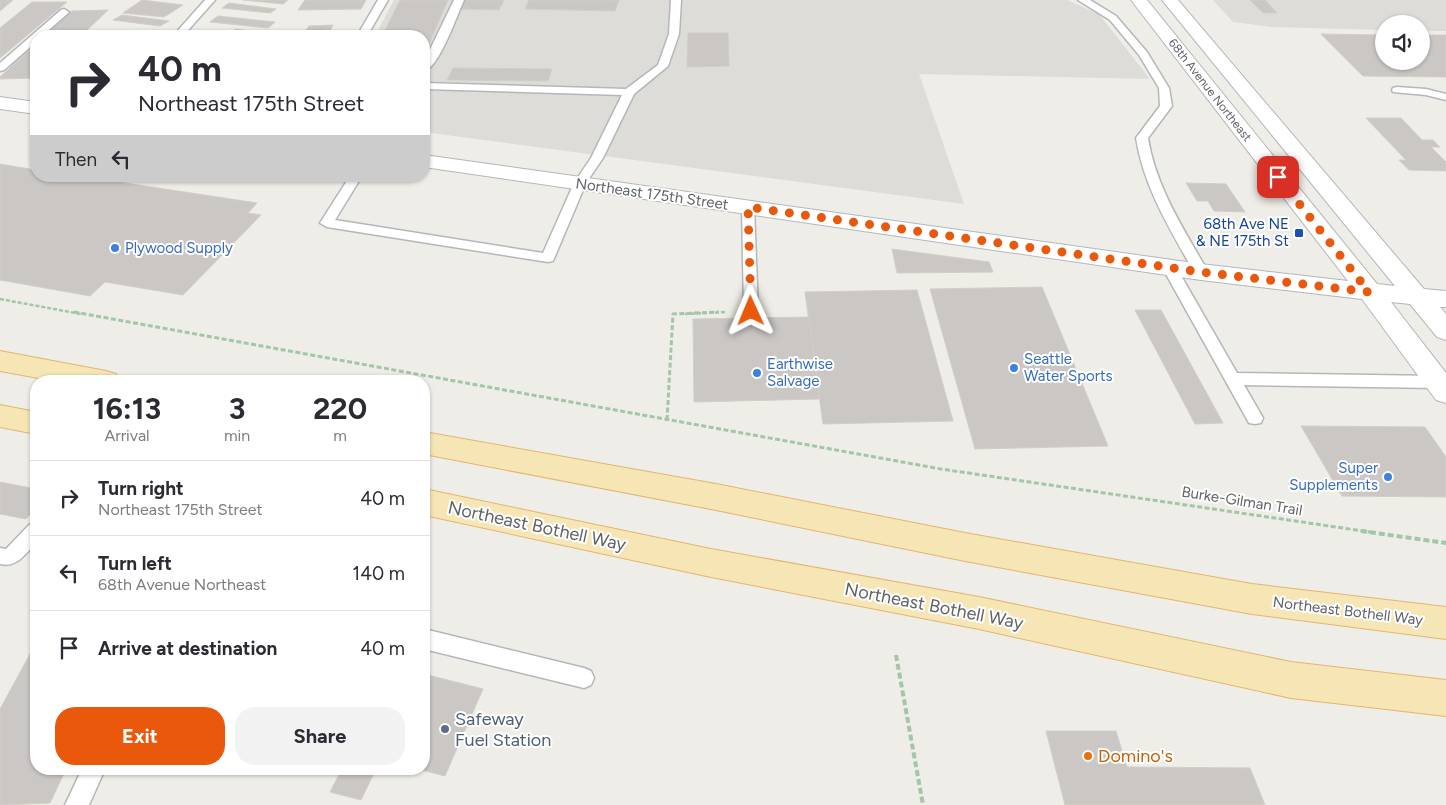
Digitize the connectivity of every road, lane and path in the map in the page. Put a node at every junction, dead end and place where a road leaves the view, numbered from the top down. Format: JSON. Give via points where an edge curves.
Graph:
{"nodes":[{"id":1,"x":210,"y":0,"type":"edge"},
{"id":2,"x":383,"y":0,"type":"edge"},
{"id":3,"x":459,"y":0,"type":"edge"},
{"id":4,"x":676,"y":0,"type":"edge"},
{"id":5,"x":1082,"y":0,"type":"edge"},
{"id":6,"x":1140,"y":0,"type":"edge"},
{"id":7,"x":1170,"y":0,"type":"edge"},
{"id":8,"x":64,"y":12,"type":"dead end"},
{"id":9,"x":43,"y":30,"type":"edge"},
{"id":10,"x":183,"y":30,"type":"edge"},
{"id":11,"x":366,"y":30,"type":"edge"},
{"id":12,"x":30,"y":42,"type":"edge"},
{"id":13,"x":430,"y":61,"type":"edge"},
{"id":14,"x":0,"y":68,"type":"edge"},
{"id":15,"x":430,"y":86,"type":"edge"},
{"id":16,"x":1397,"y":90,"type":"dead end"},
{"id":17,"x":629,"y":92,"type":"junction"},
{"id":18,"x":1446,"y":97,"type":"edge"},
{"id":19,"x":0,"y":103,"type":"edge"},
{"id":20,"x":30,"y":107,"type":"edge"},
{"id":21,"x":430,"y":162,"type":"edge"},
{"id":22,"x":352,"y":182,"type":"edge"},
{"id":23,"x":580,"y":183,"type":"junction"},
{"id":24,"x":748,"y":207,"type":"junction"},
{"id":25,"x":1169,"y":267,"type":"junction"},
{"id":26,"x":1201,"y":272,"type":"junction"},
{"id":27,"x":1369,"y":292,"type":"junction"},
{"id":28,"x":1418,"y":296,"type":"junction"},
{"id":29,"x":0,"y":299,"type":"edge"},
{"id":30,"x":1446,"y":299,"type":"edge"},
{"id":31,"x":751,"y":311,"type":"joint"},
{"id":32,"x":1446,"y":331,"type":"edge"},
{"id":33,"x":0,"y":361,"type":"edge"},
{"id":34,"x":74,"y":375,"type":"edge"},
{"id":35,"x":419,"y":375,"type":"edge"},
{"id":36,"x":430,"y":377,"type":"edge"},
{"id":37,"x":1233,"y":379,"type":"junction"},
{"id":38,"x":1442,"y":387,"type":"edge"},
{"id":39,"x":0,"y":416,"type":"edge"},
{"id":40,"x":1255,"y":418,"type":"dead end"},
{"id":41,"x":667,"y":420,"type":"junction"},
{"id":42,"x":30,"y":422,"type":"edge"},
{"id":43,"x":430,"y":444,"type":"edge"},
{"id":44,"x":430,"y":503,"type":"edge"},
{"id":45,"x":30,"y":537,"type":"edge"},
{"id":46,"x":1446,"y":543,"type":"edge"},
{"id":47,"x":0,"y":556,"type":"edge"},
{"id":48,"x":1446,"y":623,"type":"edge"},
{"id":49,"x":430,"y":640,"type":"edge"},
{"id":50,"x":896,"y":655,"type":"dead end"},
{"id":51,"x":584,"y":678,"type":"dead end"},
{"id":52,"x":1446,"y":698,"type":"edge"},
{"id":53,"x":91,"y":775,"type":"edge"},
{"id":54,"x":77,"y":805,"type":"edge"},
{"id":55,"x":923,"y":805,"type":"edge"}],
"edges":[{"from":1,"to":10,"type":"lane"},
{"from":2,"to":11,"type":"lane"},
{"from":3,"to":13,"type":"lane"},
{"from":4,"to":17,"type":"lane","via":[[674,34],[663,66]]},
{"from":5,"to":26,"type":"lane","via":[[1113,18],[1143,54],[1164,88],[1166,106],[1142,138],[1143,153],[1152,180]]},
{"from":6,"to":27,"type":"main road","name":"68th Avenue Northeast"},
{"from":7,"to":28,"type":"main road","name":"68th Avenue Northeast"},
{"from":8,"to":9,"type":"lane"},
{"from":12,"to":14,"type":"lane"},
{"from":15,"to":17,"type":"lane"},
{"from":16,"to":18,"type":"lane"},
{"from":17,"to":23,"type":"lane","via":[[597,158]]},
{"from":19,"to":20,"type":"main road"},
{"from":21,"to":23,"type":"main road","name":"Northeast 175th Street"},
{"from":22,"to":23,"type":"lane","via":[[327,223],[548,258]]},
{"from":23,"to":24,"type":"main road","name":"Northeast 175th Street"},
{"from":24,"to":25,"type":"main road","name":"Northeast 175th Street"},
{"from":24,"to":31,"type":"lane"},
{"from":25,"to":26,"type":"main road","name":"Northeast 175th Street"},
{"from":25,"to":37,"type":"lane"},
{"from":26,"to":27,"type":"main road","name":"Northeast 175th Street"},
{"from":27,"to":28,"type":"main road","name":"Northeast 175th Street"},
{"from":27,"to":38,"type":"main road","name":"68th Avenue Northeast"},
{"from":28,"to":30,"type":"main road","name":"Northeast 175th Street"},
{"from":28,"to":32,"type":"main road","name":"68th Avenue Northeast"},
{"from":29,"to":35,"type":"path","name":"Burke-Gilman Trail"},
{"from":31,"to":41,"type":"path","via":[[673,314]]},
{"from":33,"to":34,"type":"main road"},
{"from":36,"to":41,"type":"path","name":"Burke-Gilman Trail"},
{"from":37,"to":38,"type":"lane"},
{"from":37,"to":40,"type":"lane"},
{"from":39,"to":42,"type":"main road"},
{"from":41,"to":46,"type":"path","name":"Burke-Gilman Trail","via":[[941,469]]},
{"from":43,"to":48,"type":"main road","name":"Northeast Bothell Way","via":[[1252,599]]},
{"from":44,"to":52,"type":"main road","name":"Northeast Bothell Way","via":[[711,563],[978,613],[1291,680]]},
{"from":45,"to":47,"type":"lane","via":[[9,558]]},
{"from":49,"to":51,"type":"lane"},
{"from":50,"to":55,"type":"path"},
{"from":53,"to":54,"type":"lane"}]}
